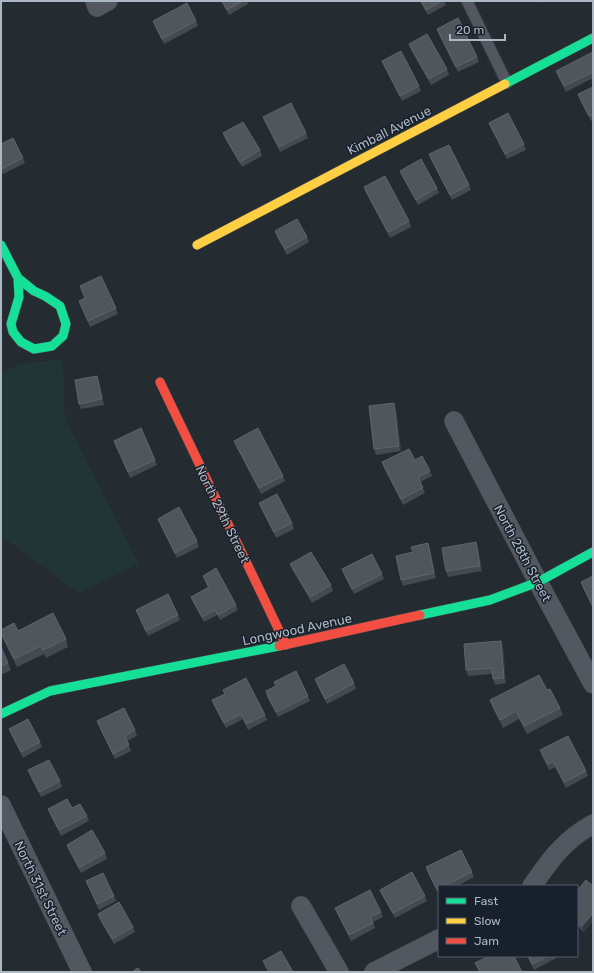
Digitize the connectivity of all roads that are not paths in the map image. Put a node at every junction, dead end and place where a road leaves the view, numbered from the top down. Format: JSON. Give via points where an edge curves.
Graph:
{"nodes":[{"id":1,"x":467,"y":1,"type":"edge"},
{"id":2,"x":593,"y":38,"type":"edge"},
{"id":3,"x":507,"y":83,"type":"junction"},
{"id":4,"x":197,"y":244,"type":"dead end"},
{"id":5,"x":1,"y":245,"type":"edge"},
{"id":6,"x":18,"y":278,"type":"junction"},
{"id":7,"x":160,"y":382,"type":"dead end"},
{"id":8,"x":454,"y":421,"type":"dead end"},
{"id":9,"x":593,"y":552,"type":"edge"},
{"id":10,"x":538,"y":582,"type":"junction"},
{"id":11,"x":286,"y":645,"type":"junction"},
{"id":12,"x":593,"y":684,"type":"edge"},
{"id":13,"x":1,"y":714,"type":"edge"},
{"id":14,"x":1,"y":805,"type":"edge"},
{"id":15,"x":593,"y":824,"type":"edge"},
{"id":16,"x":533,"y":885,"type":"edge"},
{"id":17,"x":302,"y":906,"type":"dead end"},
{"id":18,"x":438,"y":940,"type":"edge"},
{"id":19,"x":82,"y":972,"type":"edge"},
{"id":20,"x":339,"y":972,"type":"edge"},
{"id":21,"x":374,"y":972,"type":"edge"}],
"edges":[{"from":1,"to":3,"type":"lane"},
{"from":2,"to":3,"type":"street","name":"Kimball Avenue"},
{"from":3,"to":4,"type":"street","name":"Kimball Avenue"},
{"from":5,"to":6,"type":"street"},
{"from":6,"to":6,"type":"street","via":[[19,297],[11,324],[13,332],[21,342],[34,349],[52,346],[63,336],[66,324],[60,306]]},
{"from":7,"to":11,"type":"street","name":"North 29th Street"},
{"from":8,"to":10,"type":"street","name":"North 28th Street"},
{"from":9,"to":10,"type":"street","name":"Longwood Avenue"},
{"from":10,"to":11,"type":"street","name":"Longwood Avenue","via":[[490,600]]},
{"from":10,"to":12,"type":"street","name":"North 28th Street"},
{"from":11,"to":13,"type":"street","name":"Longwood Avenue","via":[[50,691]]},
{"from":14,"to":19,"type":"street","name":"North 31st Street"},
{"from":15,"to":16,"type":"street","via":[[564,844]]},
{"from":17,"to":20,"type":"street"},
{"from":18,"to":21,"type":"street"}]}
